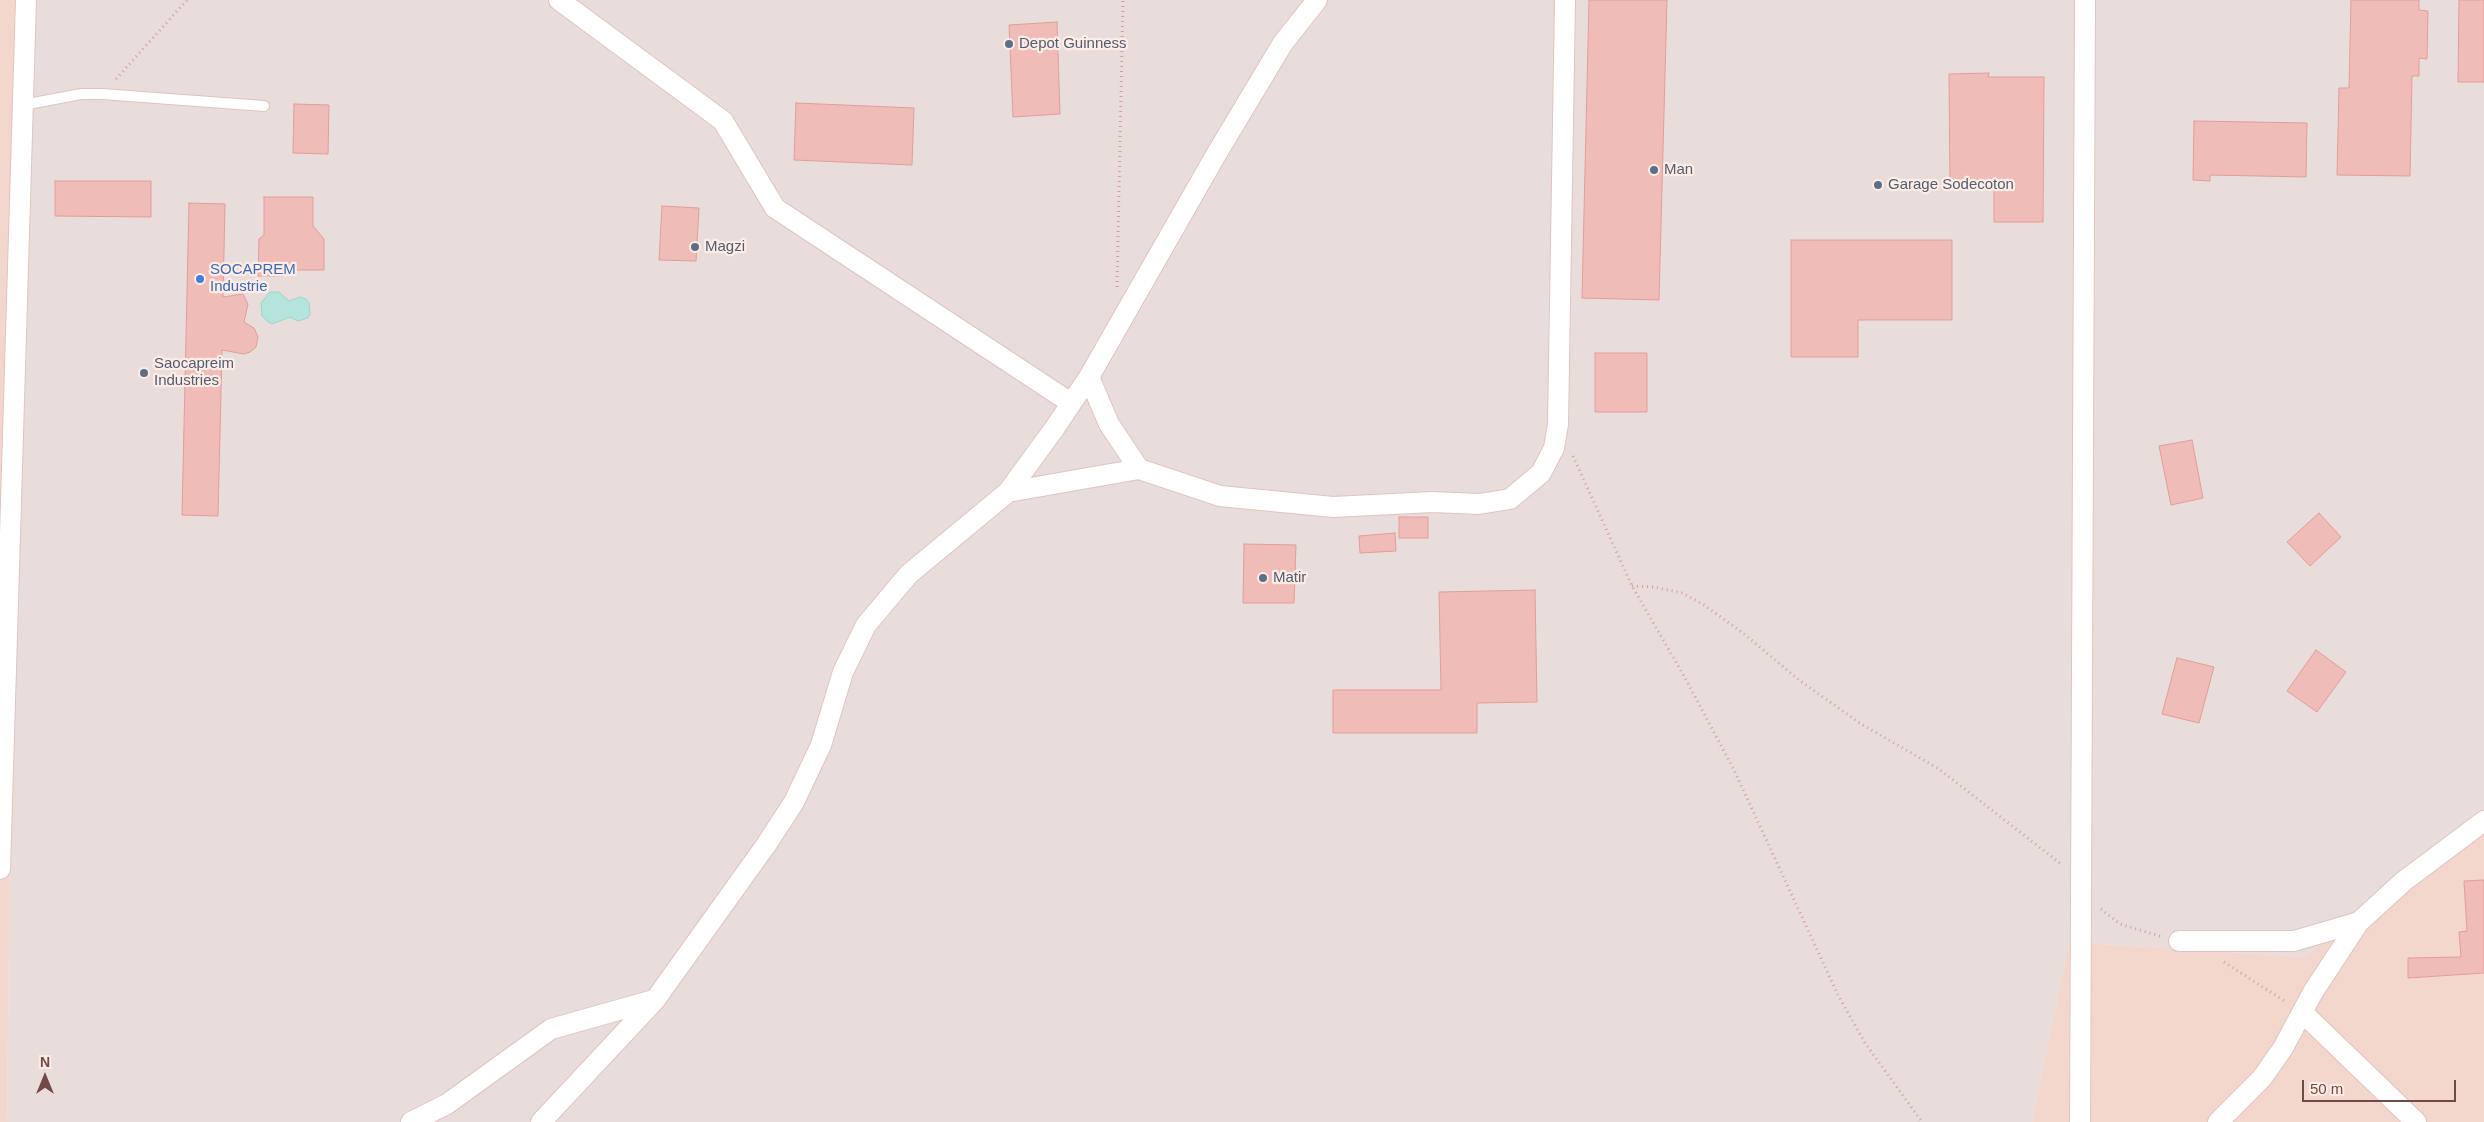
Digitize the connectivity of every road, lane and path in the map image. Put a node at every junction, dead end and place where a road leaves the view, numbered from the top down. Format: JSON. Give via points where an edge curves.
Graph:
{"nodes":[{"id":1,"x":26,"y":0,"type":"edge"},
{"id":2,"x":188,"y":0,"type":"edge"},
{"id":3,"x":559,"y":0,"type":"edge"},
{"id":4,"x":1123,"y":0,"type":"edge"},
{"id":5,"x":1316,"y":0,"type":"edge"},
{"id":6,"x":1565,"y":0,"type":"edge"},
{"id":7,"x":2085,"y":0,"type":"edge"},
{"id":8,"x":102,"y":94,"type":"junction"},
{"id":9,"x":23,"y":105,"type":"junction"},
{"id":10,"x":264,"y":106,"type":"dead end"},
{"id":11,"x":9,"y":284,"type":"edge"},
{"id":12,"x":1116,"y":292,"type":"dead end"},
{"id":13,"x":1089,"y":377,"type":"junction"},
{"id":14,"x":1071,"y":403,"type":"junction"},
{"id":15,"x":1558,"y":424,"type":"junction"},
{"id":16,"x":6,"y":467,"type":"edge"},
{"id":17,"x":1139,"y":470,"type":"junction"},
{"id":18,"x":1008,"y":492,"type":"junction"},
{"id":19,"x":1632,"y":586,"type":"junction"},
{"id":20,"x":2484,"y":821,"type":"edge"},
{"id":21,"x":0,"y":869,"type":"edge"},
{"id":22,"x":2081,"y":882,"type":"junction"},
{"id":23,"x":2100,"y":908,"type":"dead end"},
{"id":24,"x":2359,"y":922,"type":"junction"},
{"id":25,"x":2179,"y":941,"type":"joint"},
{"id":26,"x":2217,"y":958,"type":"dead end"},
{"id":27,"x":655,"y":1000,"type":"junction"},
{"id":28,"x":2303,"y":1013,"type":"junction"},
{"id":29,"x":411,"y":1122,"type":"edge"},
{"id":30,"x":541,"y":1122,"type":"edge"},
{"id":31,"x":1922,"y":1122,"type":"edge"},
{"id":32,"x":2080,"y":1122,"type":"edge"},
{"id":33,"x":2218,"y":1122,"type":"edge"},
{"id":34,"x":2416,"y":1122,"type":"edge"}],
"edges":[{"from":1,"to":9,"type":"street"},
{"from":2,"to":8,"type":"path"},
{"from":3,"to":14,"type":"street","via":[[723,121],[775,208]]},
{"from":4,"to":12,"type":"path"},
{"from":5,"to":13,"type":"street","via":[[1283,43],[1252,94]]},
{"from":6,"to":15,"type":"street"},
{"from":7,"to":22,"type":"street"},
{"from":8,"to":9,"type":"lane","via":[[81,94]]},
{"from":8,"to":10,"type":"lane"},
{"from":9,"to":11,"type":"street"},
{"from":11,"to":16,"type":"street"},
{"from":13,"to":14,"type":"street"},
{"from":13,"to":17,"type":"street","via":[[1109,424]]},
{"from":14,"to":18,"type":"street"},
{"from":15,"to":17,"type":"street","via":[[1554,448],[1541,472],[1510,499],[1479,504],[1432,502],[1333,507],[1220,496]]},
{"from":15,"to":19,"type":"path"},
{"from":16,"to":21,"type":"street"},
{"from":17,"to":18,"type":"street"},
{"from":18,"to":27,"type":"street","via":[[909,574],[866,626],[842,672],[821,745],[794,802]]},
{"from":19,"to":22,"type":"path","via":[[1682,593],[1704,605],[1861,724],[1939,769]]},
{"from":19,"to":31,"type":"path","via":[[1734,770],[1838,995],[1865,1042]]},
{"from":20,"to":24,"type":"street","via":[[2404,881]]},
{"from":22,"to":32,"type":"street"},
{"from":23,"to":25,"type":"path","via":[[2120,924]]},
{"from":24,"to":25,"type":"street","via":[[2294,941]]},
{"from":24,"to":28,"type":"street"},
{"from":26,"to":28,"type":"path"},
{"from":27,"to":29,"type":"street","via":[[551,1029],[447,1104]]},
{"from":27,"to":30,"type":"street"},
{"from":28,"to":33,"type":"street","via":[[2284,1048],[2262,1078]]},
{"from":28,"to":34,"type":"street"}]}
